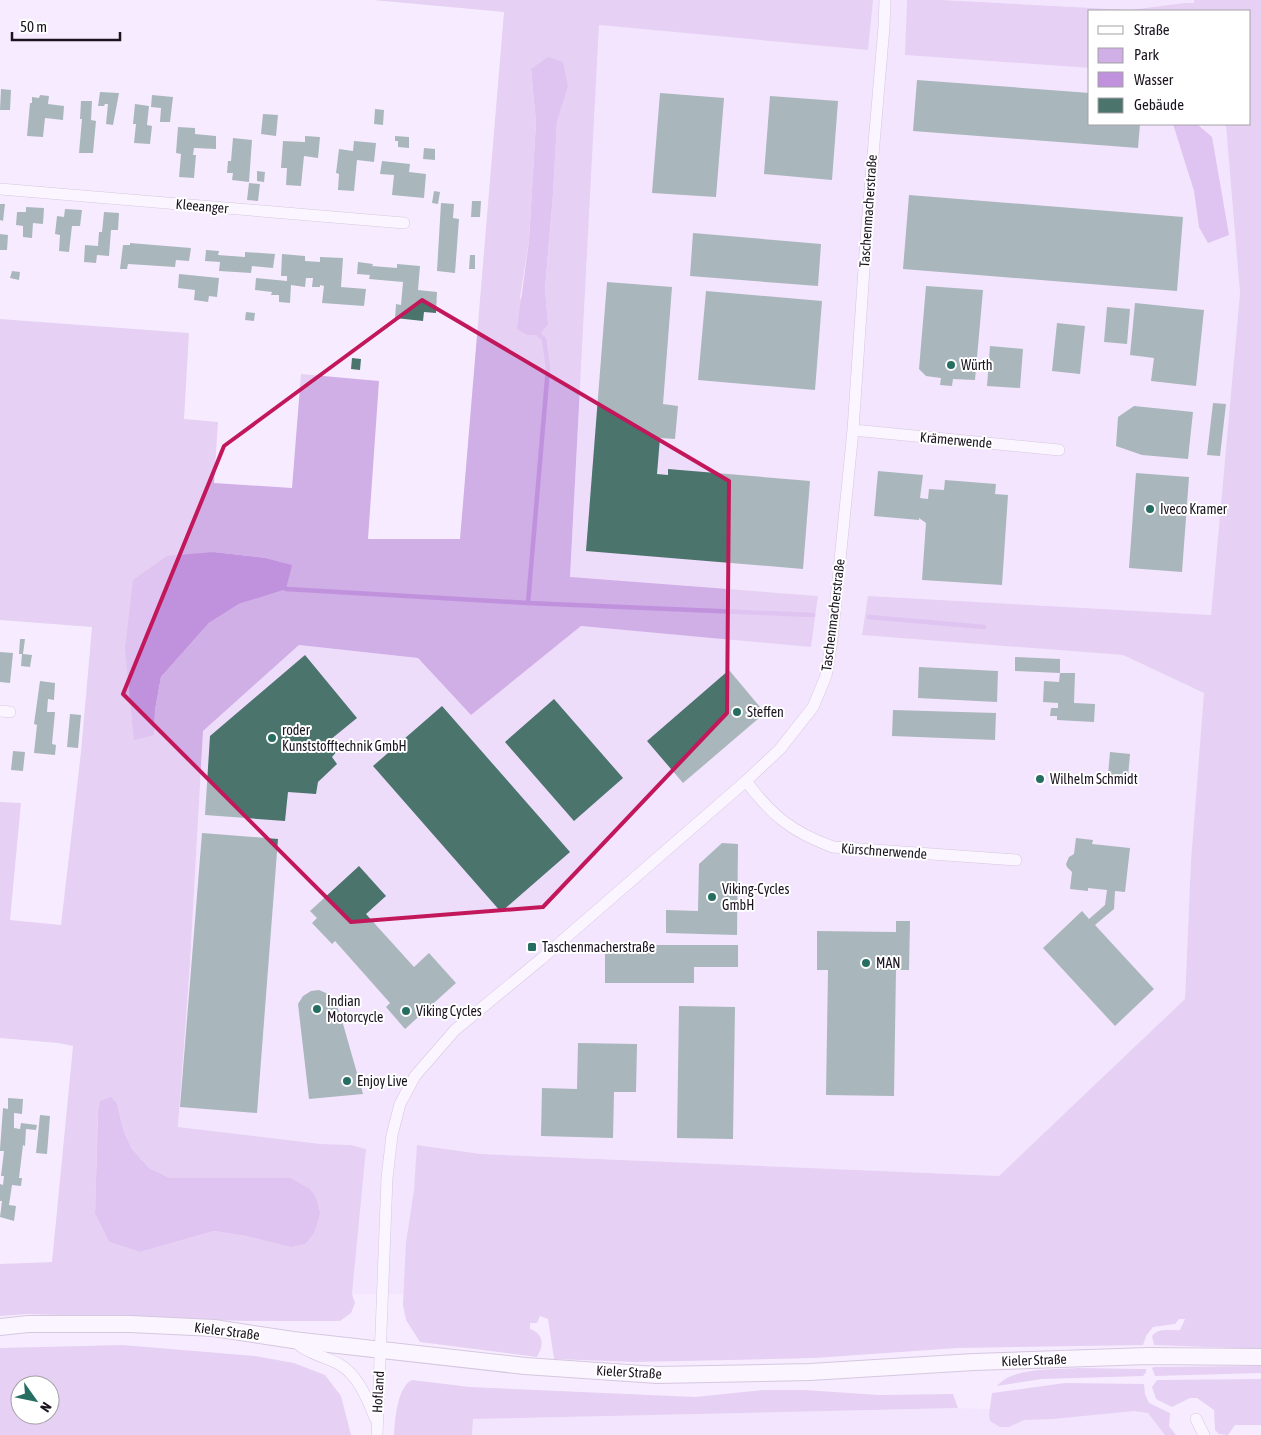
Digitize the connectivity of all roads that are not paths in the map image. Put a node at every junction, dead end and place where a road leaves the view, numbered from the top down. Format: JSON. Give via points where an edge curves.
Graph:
{"nodes":[{"id":1,"x":884,"y":0,"type":"edge"},
{"id":2,"x":0,"y":188,"type":"edge"},
{"id":3,"x":404,"y":223,"type":"dead end"},
{"id":4,"x":854,"y":430,"type":"junction"},
{"id":5,"x":1059,"y":450,"type":"dead end"},
{"id":6,"x":746,"y":781,"type":"junction"},
{"id":7,"x":1016,"y":860,"type":"dead end"},
{"id":8,"x":0,"y":1327,"type":"edge"},
{"id":9,"x":293,"y":1340,"type":"junction"},
{"id":10,"x":380,"y":1349,"type":"junction"},
{"id":11,"x":1261,"y":1357,"type":"edge"},
{"id":12,"x":1196,"y":1418,"type":"dead end"},
{"id":13,"x":377,"y":1429,"type":"edge"},
{"id":14,"x":1204,"y":1435,"type":"edge"}],
"edges":[{"from":1,"to":4,"type":"street","name":"Taschenmacherstraße"},
{"from":2,"to":3,"type":"street","name":"Kleeanger"},
{"from":4,"to":5,"type":"street","name":"Krämerwende"},
{"from":4,"to":6,"type":"street","name":"Taschenmacherstraße","via":[[826,676],[813,707],[780,749]]},
{"from":6,"to":7,"type":"street","name":"Kürschnerwende","via":[[786,824],[833,847]]},
{"from":6,"to":10,"type":"street","name":"Taschenmacherstraße","via":[[455,1030],[415,1076],[400,1104],[392,1135],[385,1203]]},
{"from":8,"to":9,"type":"main road","name":"Kieler Straße","via":[[28,1324],[214,1328]]},
{"from":9,"to":10,"type":"main road","name":"Kieler Straße"},
{"from":9,"to":13,"type":"street","via":[[341,1365],[351,1374],[365,1393]]},
{"from":10,"to":11,"type":"main road","name":"Kieler Straße","via":[[525,1366],[657,1375],[810,1372],[1148,1356]]},
{"from":10,"to":13,"type":"street","name":"Hofland"},
{"from":12,"to":14,"type":"street"}]}
